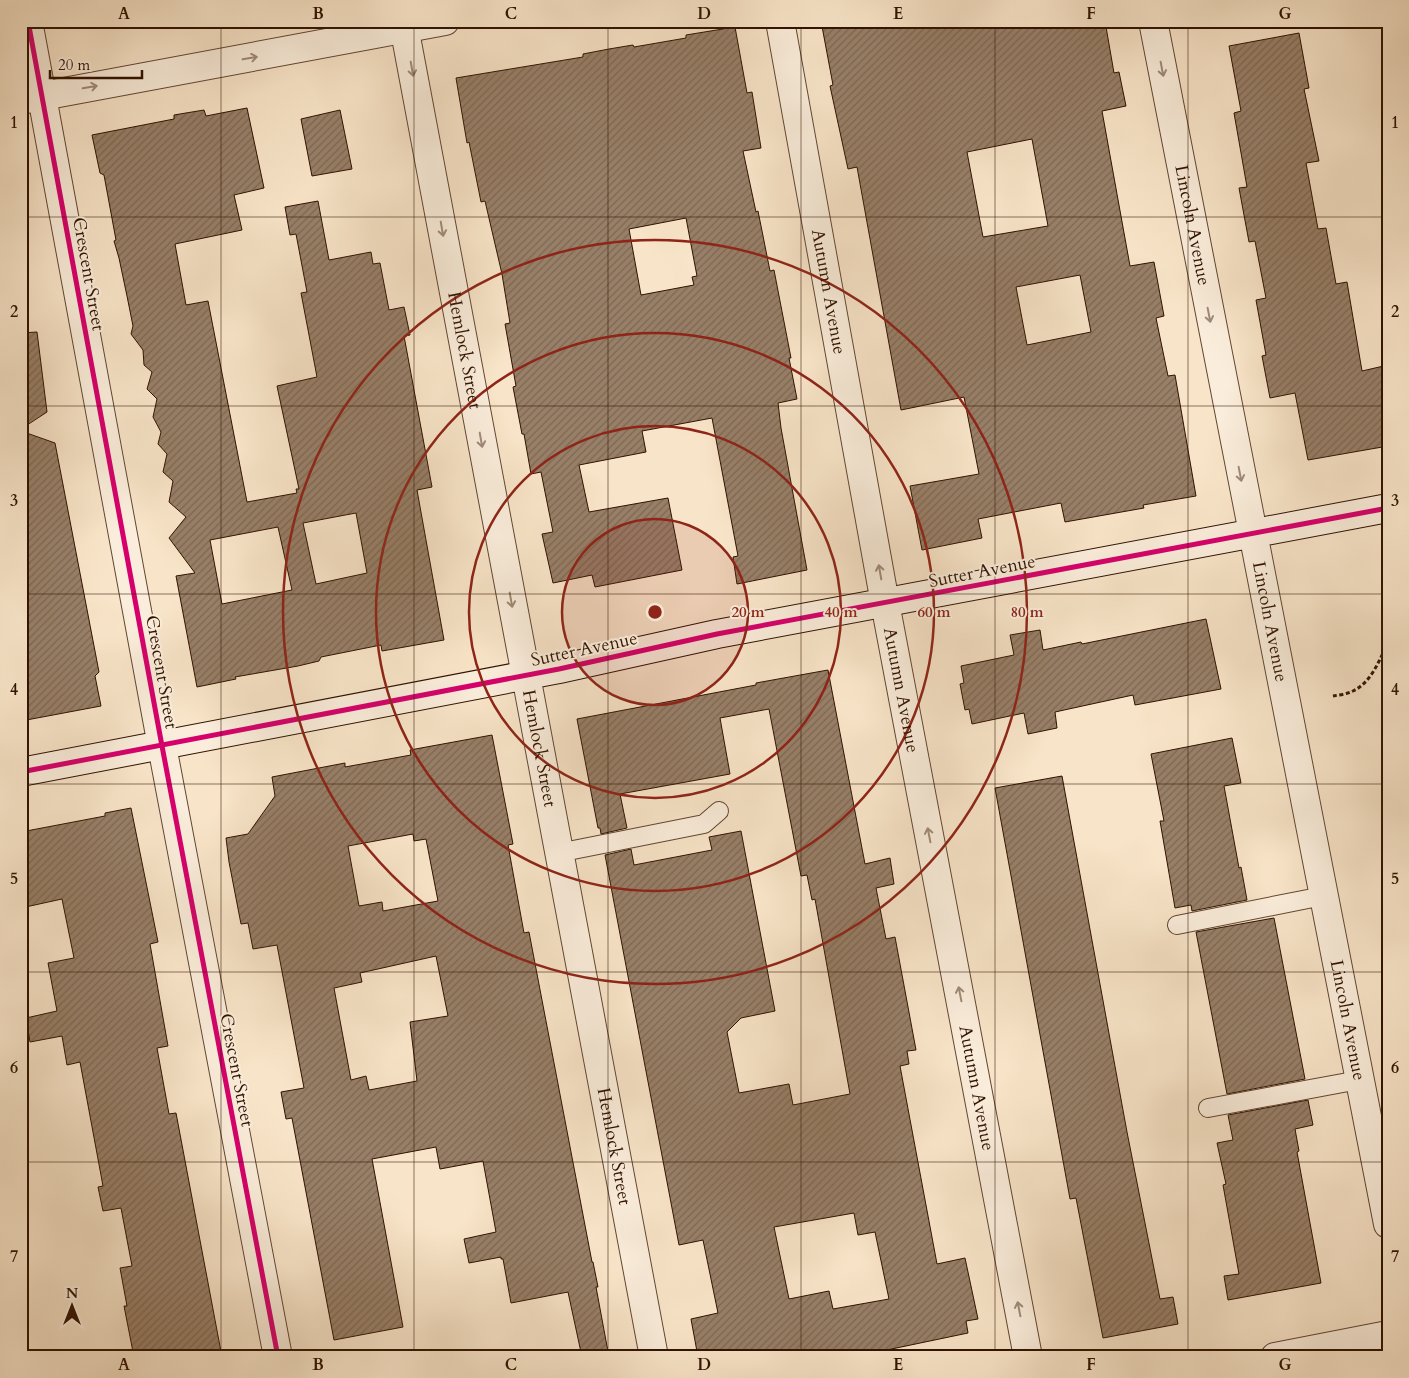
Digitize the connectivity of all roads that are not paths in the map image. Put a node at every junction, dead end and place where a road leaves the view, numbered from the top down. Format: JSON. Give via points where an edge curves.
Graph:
{"nodes":[{"id":1,"x":28,"y":21,"type":"edge"},
{"id":2,"x":445,"y":21,"type":"edge"},
{"id":3,"x":780,"y":21,"type":"edge"},
{"id":4,"x":1153,"y":21,"type":"edge"},
{"id":5,"x":404,"y":25,"type":"edge"},
{"id":6,"x":32,"y":98,"type":"edge"},
{"id":7,"x":1388,"y":508,"type":"edge"},
{"id":8,"x":1252,"y":534,"type":"junction"},
{"id":9,"x":885,"y":603,"type":"junction"},
{"id":10,"x":525,"y":676,"type":"junction"},
{"id":11,"x":162,"y":746,"type":"junction"},
{"id":12,"x":21,"y":772,"type":"edge"},
{"id":13,"x":719,"y":811,"type":"dead end"},
{"id":14,"x":558,"y":853,"type":"junction"},
{"id":15,"x":1323,"y":896,"type":"junction"},
{"id":16,"x":1177,"y":925,"type":"dead end"},
{"id":17,"x":1359,"y":1080,"type":"junction"},
{"id":18,"x":1208,"y":1108,"type":"dead end"},
{"id":19,"x":1388,"y":1224,"type":"edge"},
{"id":20,"x":1388,"y":1335,"type":"edge"},
{"id":21,"x":278,"y":1357,"type":"edge"},
{"id":22,"x":654,"y":1357,"type":"edge"},
{"id":23,"x":1028,"y":1357,"type":"edge"},
{"id":24,"x":1275,"y":1357,"type":"edge"}],
"edges":[{"from":1,"to":6,"type":"street","name":"Crescent Street"},
{"from":2,"to":5,"type":"street"},
{"from":9,"to":3,"type":"street","name":"Autumn Avenue","one_way":true},
{"from":4,"to":8,"type":"street","name":"Lincoln Avenue","one_way":true},
{"from":6,"to":5,"type":"street","one_way":true},
{"from":5,"to":10,"type":"street","name":"Hemlock Street","one_way":true},
{"from":6,"to":11,"type":"street","name":"Crescent Street"},
{"from":7,"to":8,"type":"street","name":"Sutter Avenue"},
{"from":8,"to":9,"type":"street","name":"Sutter Avenue"},
{"from":8,"to":15,"type":"street","name":"Lincoln Avenue"},
{"from":9,"to":10,"type":"street","name":"Sutter Avenue","via":[[717,634]]},
{"from":23,"to":9,"type":"street","name":"Autumn Avenue","one_way":true},
{"from":10,"to":11,"type":"street","name":"Sutter Avenue"},
{"from":10,"to":14,"type":"street","name":"Hemlock Street"},
{"from":11,"to":12,"type":"street","name":"Sutter Avenue"},
{"from":11,"to":21,"type":"street","name":"Crescent Street"},
{"from":13,"to":14,"type":"lane","via":[[704,824]]},
{"from":14,"to":22,"type":"street","name":"Hemlock Street"},
{"from":15,"to":16,"type":"lane"},
{"from":15,"to":17,"type":"street","name":"Lincoln Avenue"},
{"from":17,"to":18,"type":"lane"},
{"from":17,"to":19,"type":"street","name":"Lincoln Avenue"},
{"from":20,"to":24,"type":"street"}]}
